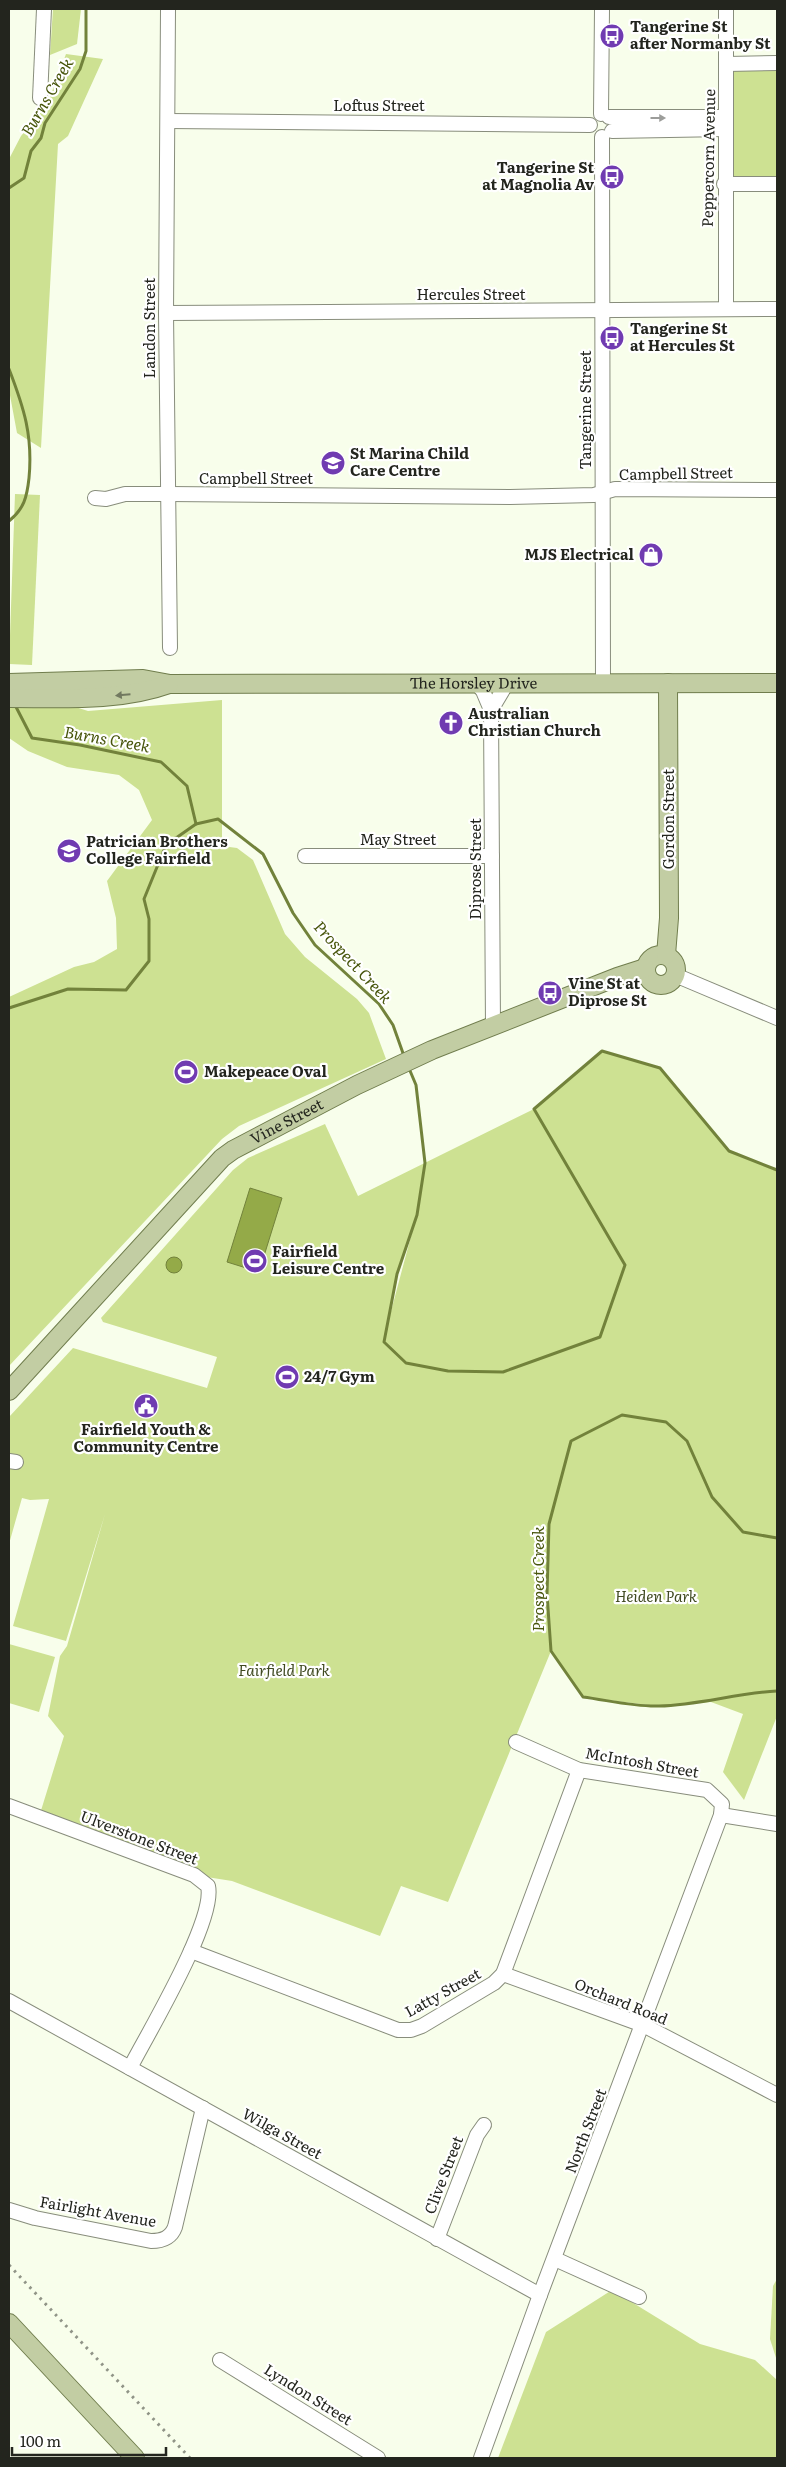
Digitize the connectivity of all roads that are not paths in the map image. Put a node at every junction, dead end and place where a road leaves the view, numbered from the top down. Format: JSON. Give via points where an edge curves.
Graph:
{"nodes":[{"id":1,"x":44,"y":9,"type":"edge"},
{"id":2,"x":168,"y":9,"type":"edge"},
{"id":3,"x":602,"y":9,"type":"edge"},
{"id":4,"x":726,"y":9,"type":"edge"},
{"id":5,"x":777,"y":63,"type":"edge"},
{"id":6,"x":726,"y":64,"type":"junction"},
{"id":7,"x":40,"y":98,"type":"dead end"},
{"id":8,"x":168,"y":121,"type":"junction"},
{"id":9,"x":726,"y":123,"type":"junction"},
{"id":10,"x":606,"y":125,"type":"junction"},
{"id":11,"x":724,"y":184,"type":"junction"},
{"id":12,"x":777,"y":184,"type":"edge"},
{"id":13,"x":726,"y":309,"type":"junction"},
{"id":14,"x":777,"y":309,"type":"edge"},
{"id":15,"x":602,"y":311,"type":"junction"},
{"id":16,"x":166,"y":313,"type":"junction"},
{"id":17,"x":777,"y":490,"type":"edge"},
{"id":18,"x":602,"y":493,"type":"junction"},
{"id":19,"x":169,"y":494,"type":"junction"},
{"id":20,"x":95,"y":498,"type":"dead end"},
{"id":21,"x":170,"y":648,"type":"dead end"},
{"id":22,"x":9,"y":683,"type":"edge"},
{"id":23,"x":476,"y":683,"type":"junction"},
{"id":24,"x":507,"y":683,"type":"junction"},
{"id":25,"x":603,"y":683,"type":"junction"},
{"id":26,"x":668,"y":683,"type":"junction"},
{"id":27,"x":777,"y":683,"type":"edge"},
{"id":28,"x":47,"y":690,"type":"junction"},
{"id":29,"x":9,"y":698,"type":"edge"},
{"id":30,"x":491,"y":710,"type":"junction"},
{"id":31,"x":305,"y":856,"type":"dead end"},
{"id":32,"x":492,"y":856,"type":"junction"},
{"id":33,"x":666,"y":955,"type":"junction"},
{"id":34,"x":645,"y":968,"type":"junction"},
{"id":35,"x":675,"y":975,"type":"junction"},
{"id":36,"x":777,"y":1018,"type":"edge"},
{"id":37,"x":493,"y":1027,"type":"junction"},
{"id":38,"x":9,"y":1391,"type":"edge"},
{"id":39,"x":516,"y":1742,"type":"dead end"},
{"id":40,"x":579,"y":1770,"type":"junction"},
{"id":41,"x":9,"y":1806,"type":"edge"},
{"id":42,"x":721,"y":1815,"type":"junction"},
{"id":43,"x":777,"y":1824,"type":"edge"},
{"id":44,"x":191,"y":1951,"type":"junction"},
{"id":45,"x":503,"y":1974,"type":"junction"},
{"id":46,"x":12,"y":2007,"type":"edge"},
{"id":47,"x":643,"y":2025,"type":"junction"},
{"id":48,"x":130,"y":2068,"type":"junction"},
{"id":49,"x":777,"y":2095,"type":"edge"},
{"id":50,"x":203,"y":2108,"type":"junction"},
{"id":51,"x":484,"y":2125,"type":"dead end"},
{"id":52,"x":9,"y":2210,"type":"edge"},
{"id":53,"x":437,"y":2239,"type":"junction"},
{"id":54,"x":555,"y":2259,"type":"junction"},
{"id":55,"x":540,"y":2295,"type":"junction"},
{"id":56,"x":639,"y":2297,"type":"dead end"},
{"id":57,"x":9,"y":2323,"type":"edge"},
{"id":58,"x":220,"y":2360,"type":"dead end"},
{"id":59,"x":135,"y":2458,"type":"edge"},
{"id":60,"x":378,"y":2458,"type":"edge"},
{"id":61,"x":481,"y":2458,"type":"edge"}],
"edges":[{"from":1,"to":7,"type":"street"},
{"from":2,"to":8,"type":"street","name":"Landon Street"},
{"from":3,"to":10,"type":"street","name":"Tangerine Street"},
{"from":4,"to":6,"type":"street","name":"Peppercorn Avenue"},
{"from":5,"to":6,"type":"street"},
{"from":6,"to":9,"type":"street","name":"Peppercorn Avenue"},
{"from":8,"to":10,"type":"street","name":"Loftus Street","via":[[590,125],[595,135]]},
{"from":8,"to":16,"type":"street","name":"Landon Street"},
{"from":9,"to":10,"type":"street"},
{"from":9,"to":11,"type":"street","name":"Peppercorn Avenue"},
{"from":10,"to":15,"type":"street","name":"Tangerine Street"},
{"from":11,"to":12,"type":"street"},
{"from":11,"to":13,"type":"street","name":"Peppercorn Avenue"},
{"from":13,"to":14,"type":"street","name":"Hercules Street"},
{"from":13,"to":15,"type":"street","name":"Hercules Street"},
{"from":15,"to":16,"type":"street","name":"Hercules Street"},
{"from":15,"to":18,"type":"street","name":"Tangerine Street"},
{"from":16,"to":19,"type":"street","name":"Landon Street"},
{"from":17,"to":18,"type":"street","name":"Campbell Street","via":[[615,490]]},
{"from":18,"to":19,"type":"street","name":"Campbell Street","via":[[510,497]]},
{"from":18,"to":25,"type":"street","name":"Tangerine Street"},
{"from":19,"to":20,"type":"street","name":"Campbell Street"},
{"from":19,"to":21,"type":"street","name":"Landon Street"},
{"from":22,"to":28,"type":"main road","name":"The Horsley Drive"},
{"from":23,"to":24,"type":"main road","name":"The Horsley Drive"},
{"from":23,"to":28,"type":"main road","name":"The Horsley Drive","via":[[170,684],[144,693]]},
{"from":23,"to":30,"type":"street","name":"Diprose Street"},
{"from":24,"to":25,"type":"main road","name":"The Horsley Drive"},
{"from":24,"to":30,"type":"street"},
{"from":25,"to":26,"type":"main road","name":"The Horsley Drive"},
{"from":26,"to":27,"type":"main road","name":"The Horsley Drive"},
{"from":26,"to":33,"type":"main road","name":"Gordon Street","via":[[669,918]]},
{"from":28,"to":29,"type":"main road","name":"The Horsley Drive"},
{"from":30,"to":32,"type":"street","name":"Diprose Street"},
{"from":31,"to":32,"type":"street","name":"May Street"},
{"from":32,"to":37,"type":"street","name":"Diprose Street"},
{"from":33,"to":34,"type":"main road","via":[[652,957]]},
{"from":33,"to":35,"type":"main road","via":[[674,961]]},
{"from":34,"to":35,"type":"main road","via":[[647,978],[655,984],[665,985]]},
{"from":34,"to":37,"type":"main road","name":"Vine Street"},
{"from":35,"to":36,"type":"street"},
{"from":37,"to":38,"type":"main road","name":"Vine Street","via":[[381,1074],[248,1141],[222,1158]]},
{"from":39,"to":40,"type":"street","name":"McIntosh Street"},
{"from":40,"to":42,"type":"street","name":"McIntosh Street","via":[[707,1790],[722,1804]]},
{"from":40,"to":45,"type":"street","name":"Latty Street"},
{"from":41,"to":44,"type":"street","name":"Ulverstone Street","via":[[203,1881],[209,1892],[207,1905]]},
{"from":42,"to":43,"type":"street"},
{"from":42,"to":47,"type":"street","name":"North Street"},
{"from":44,"to":45,"type":"street","name":"Latty Street","via":[[398,2030],[422,2026],[434,2020]]},
{"from":44,"to":48,"type":"street","name":"Ulverstone Street"},
{"from":45,"to":47,"type":"street","name":"Orchard Road"},
{"from":46,"to":48,"type":"street","name":"Wilga Street"},
{"from":47,"to":49,"type":"street","name":"Orchard Road"},
{"from":47,"to":54,"type":"street","name":"North Street"},
{"from":48,"to":50,"type":"street","name":"Wilga Street"},
{"from":50,"to":52,"type":"street","name":"Fairlight Avenue","via":[[175,2227],[165,2239],[151,2241]]},
{"from":50,"to":53,"type":"street","name":"Wilga Street"},
{"from":51,"to":53,"type":"street","name":"Clive Street","via":[[476,2135]]},
{"from":53,"to":55,"type":"street","name":"Wilga Street"},
{"from":54,"to":55,"type":"street","name":"North Street"},
{"from":54,"to":56,"type":"street"},
{"from":55,"to":61,"type":"street","name":"North Street"},
{"from":57,"to":59,"type":"main road"},
{"from":58,"to":60,"type":"street","name":"Lyndon Street"}]}
